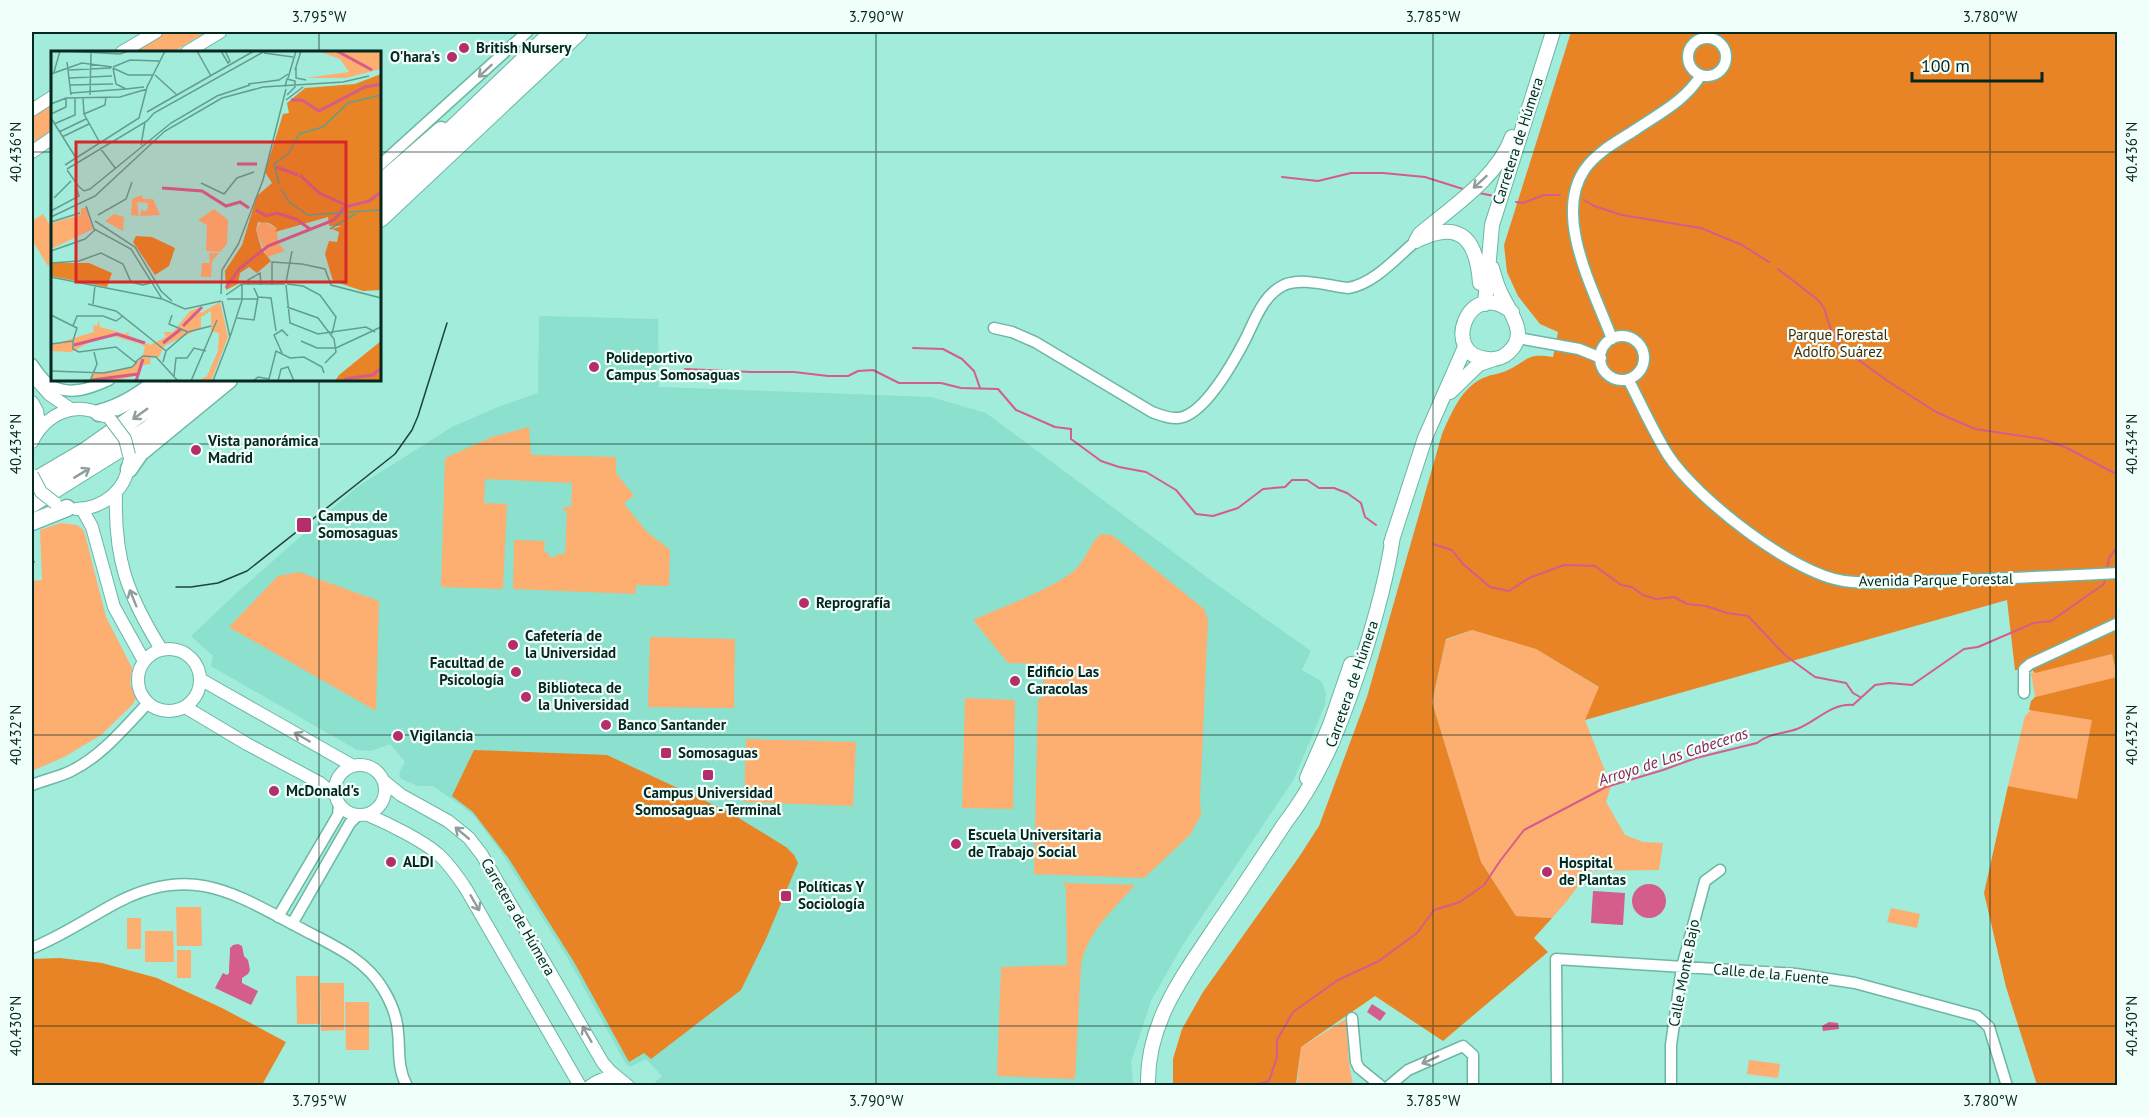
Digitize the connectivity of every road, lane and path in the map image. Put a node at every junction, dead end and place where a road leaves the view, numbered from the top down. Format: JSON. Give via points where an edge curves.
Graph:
{"nodes":[{"id":1,"x":156,"y":32,"type":"edge"},
{"id":2,"x":220,"y":32,"type":"edge"},
{"id":3,"x":554,"y":32,"type":"edge"},
{"id":4,"x":578,"y":32,"type":"edge"},
{"id":5,"x":1553,"y":32,"type":"edge"},
{"id":6,"x":1718,"y":35,"type":"edge"},
{"id":7,"x":525,"y":38,"type":"edge"},
{"id":8,"x":124,"y":51,"type":"edge"},
{"id":9,"x":191,"y":51,"type":"edge"},
{"id":10,"x":1701,"y":75,"type":"junction"},
{"id":11,"x":523,"y":83,"type":"junction"},
{"id":12,"x":51,"y":98,"type":"edge"},
{"id":13,"x":1532,"y":99,"type":"junction"},
{"id":14,"x":32,"y":110,"type":"edge"},
{"id":15,"x":51,"y":139,"type":"edge"},
{"id":16,"x":32,"y":152,"type":"edge"},
{"id":17,"x":381,"y":164,"type":"edge"},
{"id":18,"x":381,"y":182,"type":"edge"},
{"id":19,"x":381,"y":198,"type":"edge"},
{"id":20,"x":381,"y":217,"type":"edge"},
{"id":21,"x":381,"y":229,"type":"edge"},
{"id":22,"x":1416,"y":241,"type":"junction"},
{"id":23,"x":1488,"y":252,"type":"junction"},
{"id":24,"x":1483,"y":304,"type":"junction"},
{"id":25,"x":1512,"y":312,"type":"junction"},
{"id":26,"x":994,"y":328,"type":"dead end"},
{"id":27,"x":1518,"y":338,"type":"junction"},
{"id":28,"x":1612,"y":339,"type":"junction"},
{"id":29,"x":1465,"y":347,"type":"junction"},
{"id":30,"x":1601,"y":358,"type":"junction"},
{"id":31,"x":1495,"y":359,"type":"junction"},
{"id":32,"x":32,"y":364,"type":"edge"},
{"id":33,"x":32,"y":375,"type":"edge"},
{"id":34,"x":1628,"y":379,"type":"junction"},
{"id":35,"x":107,"y":381,"type":"edge"},
{"id":36,"x":158,"y":381,"type":"edge"},
{"id":37,"x":186,"y":381,"type":"edge"},
{"id":38,"x":209,"y":381,"type":"edge"},
{"id":39,"x":228,"y":381,"type":"edge"},
{"id":40,"x":1442,"y":400,"type":"junction"},
{"id":41,"x":32,"y":402,"type":"edge"},
{"id":42,"x":71,"y":409,"type":"junction"},
{"id":43,"x":104,"y":416,"type":"junction"},
{"id":44,"x":40,"y":427,"type":"junction"},
{"id":45,"x":32,"y":442,"type":"edge"},
{"id":46,"x":129,"y":462,"type":"junction"},
{"id":47,"x":32,"y":475,"type":"edge"},
{"id":48,"x":32,"y":483,"type":"edge"},
{"id":49,"x":116,"y":493,"type":"junction"},
{"id":50,"x":32,"y":503,"type":"edge"},
{"id":51,"x":68,"y":506,"type":"junction"},
{"id":52,"x":32,"y":522,"type":"edge"},
{"id":53,"x":2116,"y":573,"type":"edge"},
{"id":54,"x":2118,"y":623,"type":"edge"},
{"id":55,"x":161,"y":650,"type":"junction"},
{"id":56,"x":144,"y":661,"type":"junction"},
{"id":57,"x":200,"y":679,"type":"junction"},
{"id":58,"x":2024,"y":693,"type":"dead end"},
{"id":59,"x":148,"y":703,"type":"junction"},
{"id":60,"x":185,"y":707,"type":"junction"},
{"id":61,"x":352,"y":766,"type":"junction"},
{"id":62,"x":385,"y":782,"type":"junction"},
{"id":63,"x":32,"y":785,"type":"edge"},
{"id":64,"x":337,"y":800,"type":"junction"},
{"id":65,"x":363,"y":815,"type":"junction"},
{"id":66,"x":1720,"y":870,"type":"dead end"},
{"id":67,"x":278,"y":917,"type":"junction"},
{"id":68,"x":292,"y":924,"type":"junction"},
{"id":69,"x":32,"y":948,"type":"edge"},
{"id":70,"x":1683,"y":967,"type":"junction"},
{"id":71,"x":1352,"y":1018,"type":"dead end"},
{"id":72,"x":625,"y":1083,"type":"edge"},
{"id":73,"x":407,"y":1086,"type":"edge"},
{"id":74,"x":580,"y":1086,"type":"edge"},
{"id":75,"x":590,"y":1086,"type":"edge"},
{"id":76,"x":1148,"y":1086,"type":"edge"},
{"id":77,"x":1381,"y":1086,"type":"edge"},
{"id":78,"x":1389,"y":1086,"type":"edge"},
{"id":79,"x":1473,"y":1086,"type":"edge"},
{"id":80,"x":1557,"y":1086,"type":"edge"},
{"id":81,"x":1671,"y":1086,"type":"edge"},
{"id":82,"x":2007,"y":1086,"type":"edge"}],
"edges":[{"from":1,"to":8,"type":"street"},
{"from":2,"to":9,"type":"street"},
{"from":3,"to":7,"type":"highway"},
{"from":4,"to":11,"type":"highway"},
{"from":5,"to":13,"type":"main road","name":"Carretera de Húmera"},
{"from":6,"to":10,"type":"street","via":[[1725,62],[1716,74]]},
{"from":6,"to":10,"type":"street","via":[[1695,42],[1689,49],[1690,66]]},
{"from":7,"to":17,"type":"street","one_way":true},
{"from":7,"to":18,"type":"highway"},
{"from":7,"to":19,"type":"highway"},
{"from":10,"to":28,"type":"street","via":[[1671,108],[1601,152],[1578,181],[1574,210],[1578,251]]},
{"from":11,"to":20,"type":"highway"},
{"from":11,"to":21,"type":"highway"},
{"from":12,"to":14,"type":"street"},
{"from":13,"to":22,"type":"main road","one_way":true,"via":[[1520,114],[1500,161]]},
{"from":13,"to":23,"type":"main road","name":"Carretera de Húmera","via":[[1492,225]]},
{"from":15,"to":16,"type":"street"},
{"from":22,"to":24,"type":"main road","via":[[1441,231],[1463,236],[1477,258]]},
{"from":22,"to":26,"type":"street","via":[[1356,287],[1291,283],[1277,289],[1261,308],[1236,357],[1207,399],[1179,418],[1152,412],[1035,342]]},
{"from":23,"to":24,"type":"main road","name":"Carretera de Húmera"},
{"from":23,"to":25,"type":"main road","name":"Carretera de Húmera","via":[[1494,278]]},
{"from":24,"to":25,"type":"main road","via":[[1502,306]]},
{"from":24,"to":29,"type":"main road","via":[[1469,313],[1464,322]]},
{"from":25,"to":27,"type":"main road"},
{"from":27,"to":30,"type":"street","via":[[1579,349]]},
{"from":27,"to":31,"type":"main road","via":[[1509,352]]},
{"from":28,"to":30,"type":"street","via":[[1604,346]]},
{"from":28,"to":34,"type":"street","via":[[1625,336],[1641,346],[1643,366]]},
{"from":29,"to":31,"type":"main road","via":[[1482,358]]},
{"from":29,"to":40,"type":"main road","name":"Carretera de Húmera"},
{"from":30,"to":34,"type":"street","via":[[1609,375]]},
{"from":31,"to":40,"type":"main road","name":"Carretera de Húmera","via":[[1479,364]]},
{"from":32,"to":35,"type":"street","via":[[50,386],[66,391],[92,388]]},
{"from":33,"to":42,"type":"street","via":[[50,396]]},
{"from":34,"to":53,"type":"street","name":"Avenida Parque Forestal","via":[[1669,457],[1699,492],[1760,541],[1813,571],[1842,581],[1879,582]]},
{"from":36,"to":43,"type":"highway"},
{"from":37,"to":48,"type":"highway","one_way":true,"via":[[86,452]]},
{"from":50,"to":38,"type":"highway","one_way":true,"via":[[147,431]]},
{"from":39,"to":46,"type":"highway"},
{"from":40,"to":76,"type":"main road","name":"Carretera de Húmera","via":[[1425,438],[1393,536],[1388,568],[1342,722],[1304,798],[1172,995],[1153,1038]]},
{"from":41,"to":44,"type":"street"},
{"from":42,"to":43,"type":"street"},
{"from":42,"to":44,"type":"street"},
{"from":43,"to":46,"type":"street","bridge":true,"via":[[125,439]]},
{"from":44,"to":45,"type":"street"},
{"from":46,"to":49,"type":"street","via":[[125,481]]},
{"from":47,"to":51,"type":"street","bridge":true,"via":[[41,492]]},
{"from":49,"to":51,"type":"street","via":[[105,502]]},
{"from":55,"to":49,"type":"street","one_way":true,"via":[[132,597],[118,550]]},
{"from":51,"to":52,"type":"highway"},
{"from":51,"to":56,"type":"street","via":[[92,527],[114,607]]},
{"from":54,"to":58,"type":"street","via":[[2030,664],[2024,669]]},
{"from":55,"to":56,"type":"street"},
{"from":55,"to":57,"type":"street","via":[[177,650],[190,657],[198,667]]},
{"from":56,"to":59,"type":"street","via":[[138,687]]},
{"from":57,"to":60,"type":"street","via":[[199,690]]},
{"from":61,"to":57,"type":"street","one_way":true},
{"from":59,"to":60,"type":"street","via":[[159,710]]},
{"from":59,"to":63,"type":"street","via":[[94,756],[71,771]]},
{"from":60,"to":64,"type":"street","via":[[320,783]]},
{"from":61,"to":62,"type":"street","via":[[374,768]]},
{"from":61,"to":64,"type":"street","via":[[344,770],[336,783]]},
{"from":62,"to":65,"type":"street","via":[[382,805]]},
{"from":72,"to":62,"type":"street","name":"Carretera de Húmera","one_way":true,"via":[[603,1063],[469,838]]},
{"from":64,"to":65,"type":"street","via":[[347,812]]},
{"from":64,"to":67,"type":"street","via":[[338,815]]},
{"from":65,"to":68,"type":"street","via":[[350,823]]},
{"from":65,"to":74,"type":"street","name":"Carretera de Húmera","one_way":true,"via":[[387,823],[438,854],[452,869]]},
{"from":66,"to":70,"type":"street","name":"Calle Monte Bajo","via":[[1705,881]]},
{"from":67,"to":68,"type":"street"},
{"from":67,"to":69,"type":"street","via":[[223,891],[177,883],[137,893]]},
{"from":68,"to":73,"type":"street","via":[[355,958],[384,989],[397,1024],[400,1068]]},
{"from":70,"to":80,"type":"street","name":"Calle de la Fuente","via":[[1556,959]]},
{"from":70,"to":81,"type":"street","name":"Calle Monte Bajo","via":[[1671,1045]]},
{"from":70,"to":82,"type":"street","name":"Calle de la Fuente","via":[[1796,974],[1855,983],[1977,1016],[1989,1027]]},
{"from":71,"to":77,"type":"street","via":[[1356,1062]]},
{"from":72,"to":75,"type":"street","via":[[612,1077]]},
{"from":79,"to":78,"type":"street","one_way":true,"via":[[1473,1055],[1462,1046],[1408,1070]]}]}
